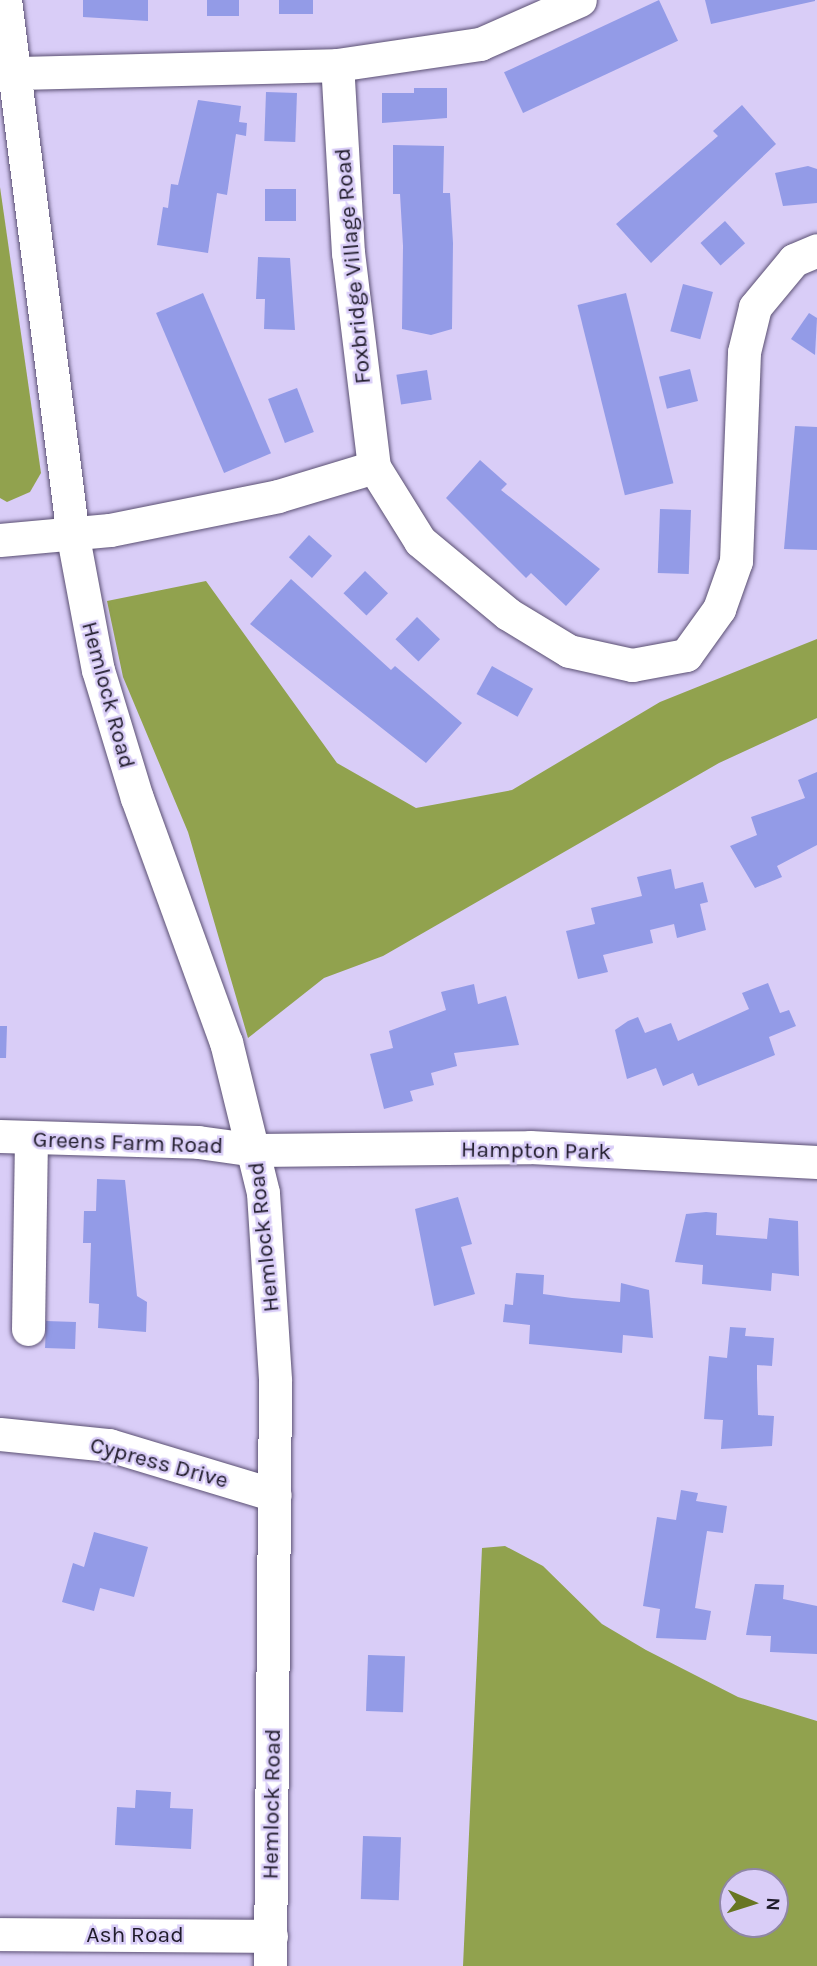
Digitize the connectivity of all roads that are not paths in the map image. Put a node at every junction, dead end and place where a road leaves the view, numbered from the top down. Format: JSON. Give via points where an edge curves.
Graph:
{"nodes":[{"id":1,"x":5,"y":0,"type":"edge"},
{"id":2,"x":579,"y":0,"type":"edge"},
{"id":3,"x":337,"y":65,"type":"junction"},
{"id":4,"x":15,"y":73,"type":"junction"},
{"id":5,"x":817,"y":250,"type":"edge"},
{"id":6,"x":374,"y":467,"type":"junction"},
{"id":7,"x":73,"y":537,"type":"junction"},
{"id":8,"x":0,"y":540,"type":"edge"},
{"id":9,"x":15,"y":1138,"type":"edge"},
{"id":10,"x":256,"y":1150,"type":"junction"},
{"id":11,"x":817,"y":1162,"type":"edge"},
{"id":12,"x":28,"y":1329,"type":"dead end"},
{"id":13,"x":0,"y":1434,"type":"edge"},
{"id":14,"x":275,"y":1495,"type":"junction"},
{"id":15,"x":0,"y":1934,"type":"edge"},
{"id":16,"x":270,"y":1951,"type":"edge"}],
"edges":[{"from":1,"to":4,"type":"street","name":"Hemlock Road"},
{"from":2,"to":3,"type":"street","via":[[480,44]]},
{"from":3,"to":4,"type":"street"},
{"from":3,"to":6,"type":"street","name":"Foxbridge Village Road","via":[[348,253]]},
{"from":4,"to":7,"type":"street","name":"Hemlock Road"},
{"from":5,"to":6,"type":"street","name":"Foxbridge Village Road","via":[[794,260],[755,307],[744,352],[736,561],[719,609],[686,655],[632,665],[569,651],[508,614],[420,541]]},
{"from":6,"to":7,"type":"street","via":[[278,496]]},
{"from":7,"to":8,"type":"street"},
{"from":7,"to":10,"type":"street","name":"Hemlock Road","via":[[110,716],[226,1042]]},
{"from":9,"to":10,"type":"street","name":"Greens Farm Road","via":[[198,1142]]},
{"from":9,"to":12,"type":"street"},
{"from":10,"to":11,"type":"street","name":"Hampton Park","via":[[530,1147]]},
{"from":10,"to":14,"type":"street","name":"Hemlock Road","via":[[272,1288]]},
{"from":13,"to":14,"type":"street","name":"Cypress Drive","via":[[109,1445]]},
{"from":14,"to":16,"type":"street","name":"Hemlock Road"},
{"from":15,"to":16,"type":"street","name":"Ash Road"}]}
